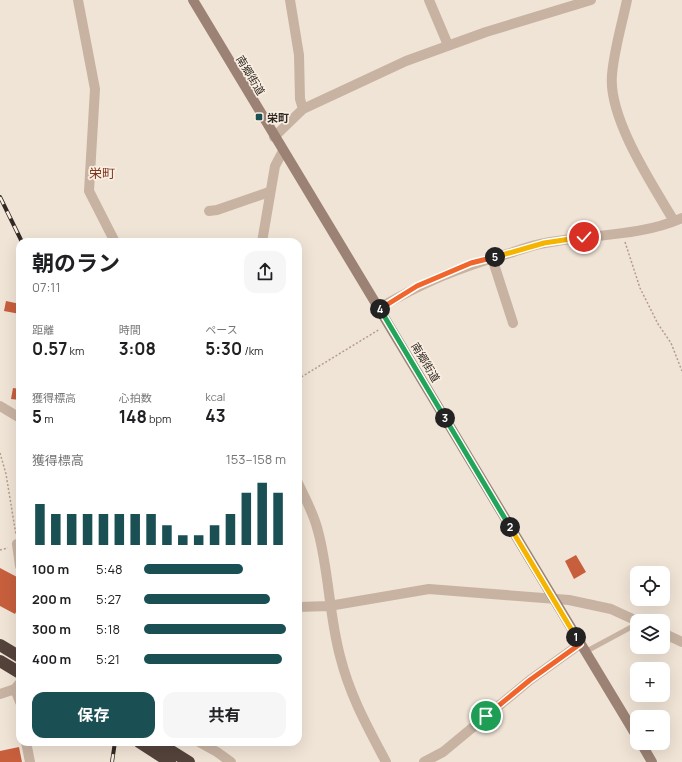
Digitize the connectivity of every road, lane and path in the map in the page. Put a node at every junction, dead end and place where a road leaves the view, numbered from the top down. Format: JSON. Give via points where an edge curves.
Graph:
{"nodes":[{"id":1,"x":78,"y":0,"type":"edge"},
{"id":2,"x":193,"y":0,"type":"edge"},
{"id":3,"x":290,"y":0,"type":"edge"},
{"id":4,"x":429,"y":0,"type":"edge"},
{"id":5,"x":591,"y":0,"type":"edge"},
{"id":6,"x":627,"y":0,"type":"edge"},
{"id":7,"x":448,"y":45,"type":"junction"},
{"id":8,"x":303,"y":109,"type":"junction"},
{"id":9,"x":274,"y":136,"type":"junction"},
{"id":10,"x":283,"y":151,"type":"junction"},
{"id":11,"x":269,"y":192,"type":"junction"},
{"id":12,"x":209,"y":211,"type":"dead end"},
{"id":13,"x":678,"y":219,"type":"edge"},
{"id":14,"x":622,"y":235,"type":"junction"},
{"id":15,"x":113,"y":238,"type":"edge"},
{"id":16,"x":263,"y":238,"type":"edge"},
{"id":17,"x":492,"y":258,"type":"junction"},
{"id":18,"x":379,"y":308,"type":"junction"},
{"id":19,"x":389,"y":323,"type":"junction"},
{"id":20,"x":513,"y":323,"type":"dead end"},
{"id":21,"x":682,"y":371,"type":"edge"},
{"id":22,"x":302,"y":377,"type":"edge"},
{"id":23,"x":0,"y":406,"type":"edge"},
{"id":24,"x":16,"y":416,"type":"edge"},
{"id":25,"x":0,"y":453,"type":"edge"},
{"id":26,"x":302,"y":492,"type":"edge"},
{"id":27,"x":16,"y":528,"type":"edge"},
{"id":28,"x":553,"y":600,"type":"junction"},
{"id":29,"x":329,"y":606,"type":"junction"},
{"id":30,"x":302,"y":607,"type":"edge"},
{"id":31,"x":630,"y":618,"type":"edge"},
{"id":32,"x":630,"y":625,"type":"edge"},
{"id":33,"x":670,"y":636,"type":"edge"},
{"id":34,"x":682,"y":642,"type":"edge"},
{"id":35,"x":0,"y":645,"type":"edge"},
{"id":36,"x":583,"y":648,"type":"junction"},
{"id":37,"x":16,"y":655,"type":"edge"},
{"id":38,"x":0,"y":662,"type":"edge"},
{"id":39,"x":16,"y":671,"type":"edge"},
{"id":40,"x":16,"y":687,"type":"edge"},
{"id":41,"x":0,"y":694,"type":"edge"},
{"id":42,"x":630,"y":725,"type":"edge"},
{"id":43,"x":27,"y":746,"type":"edge"},
{"id":44,"x":144,"y":746,"type":"edge"},
{"id":45,"x":163,"y":746,"type":"edge"},
{"id":46,"x":206,"y":746,"type":"edge"},
{"id":47,"x":645,"y":750,"type":"edge"},
{"id":48,"x":30,"y":762,"type":"edge"},
{"id":49,"x":170,"y":762,"type":"edge"},
{"id":50,"x":189,"y":762,"type":"edge"},
{"id":51,"x":231,"y":762,"type":"edge"},
{"id":52,"x":386,"y":762,"type":"edge"},
{"id":53,"x":424,"y":762,"type":"edge"},
{"id":54,"x":652,"y":762,"type":"edge"}],
"edges":[{"from":1,"to":15,"type":"street","via":[[95,89],[89,191]]},
{"from":2,"to":9,"type":"street","name":"南郷街道"},
{"from":3,"to":8,"type":"street","via":[[299,55],[300,99]]},
{"from":4,"to":7,"type":"street"},
{"from":5,"to":7,"type":"street"},
{"from":6,"to":13,"type":"street","via":[[612,75],[614,97],[625,132],[646,174]]},
{"from":7,"to":8,"type":"street","via":[[406,61]]},
{"from":8,"to":9,"type":"street"},
{"from":9,"to":10,"type":"street","name":"南郷街道"},
{"from":10,"to":11,"type":"street","via":[[275,166]]},
{"from":10,"to":18,"type":"street","name":"南郷街道"},
{"from":11,"to":12,"type":"street"},
{"from":11,"to":16,"type":"street"},
{"from":13,"to":14,"type":"street"},
{"from":14,"to":17,"type":"street","via":[[544,243]]},
{"from":14,"to":21,"type":"path","via":[[640,288],[671,343]]},
{"from":17,"to":18,"type":"street","via":[[471,263],[417,286]]},
{"from":17,"to":20,"type":"street"},
{"from":18,"to":19,"type":"street","name":"南郷街道"},
{"from":19,"to":22,"type":"path"},
{"from":19,"to":28,"type":"street","name":"南郷街道"},
{"from":23,"to":24,"type":"street"},
{"from":25,"to":27,"type":"path"},
{"from":26,"to":29,"type":"street","via":[[318,528]]},
{"from":28,"to":29,"type":"street","via":[[429,589]]},
{"from":28,"to":31,"type":"street","via":[[594,604]]},
{"from":28,"to":36,"type":"street","name":"南郷街道"},
{"from":29,"to":30,"type":"street"},
{"from":29,"to":52,"type":"street","via":[[339,656],[350,692]]},
{"from":32,"to":36,"type":"lane"},
{"from":33,"to":34,"type":"street"},
{"from":35,"to":37,"type":"highway"},
{"from":36,"to":42,"type":"street","name":"南郷街道"},
{"from":36,"to":53,"type":"street","via":[[530,680],[443,752]]},
{"from":38,"to":39,"type":"highway"},
{"from":40,"to":41,"type":"street"},
{"from":43,"to":48,"type":"street"},
{"from":44,"to":49,"type":"highway"},
{"from":45,"to":50,"type":"highway"},
{"from":46,"to":51,"type":"street"},
{"from":47,"to":54,"type":"street"}]}
